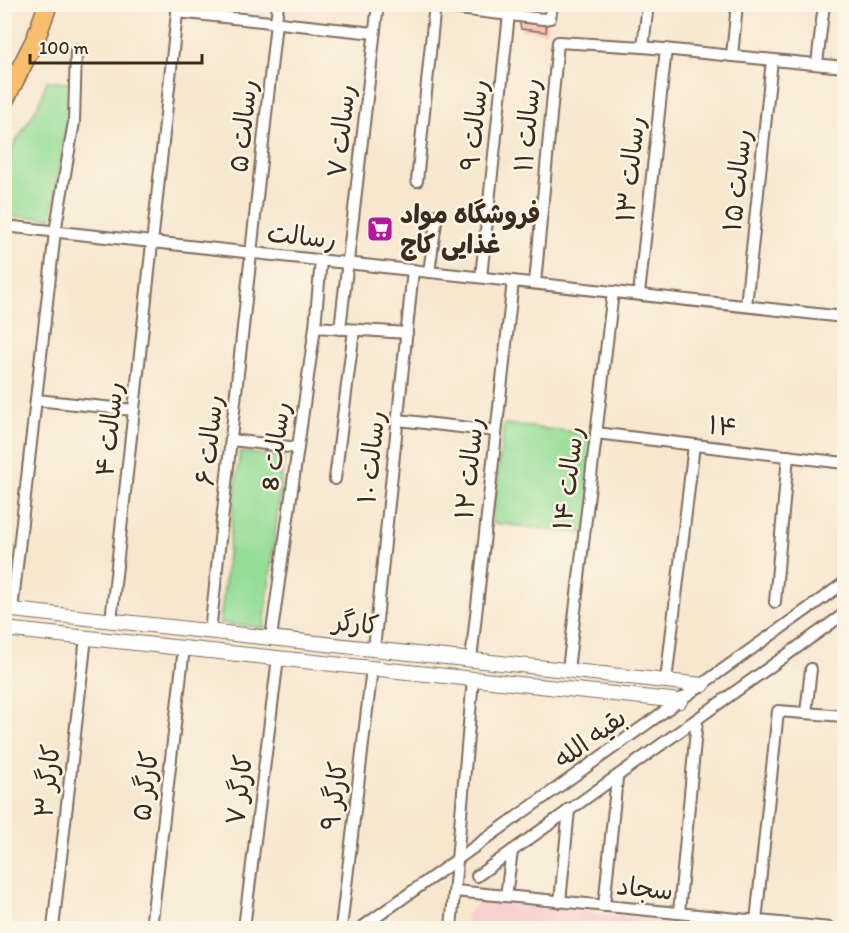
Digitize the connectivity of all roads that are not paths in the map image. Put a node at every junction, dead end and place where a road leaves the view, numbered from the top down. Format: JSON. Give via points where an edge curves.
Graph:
{"nodes":[{"id":1,"x":48,"y":4,"type":"edge"},
{"id":2,"x":278,"y":4,"type":"edge"},
{"id":3,"x":378,"y":4,"type":"edge"},
{"id":4,"x":552,"y":4,"type":"edge"},
{"id":5,"x":648,"y":4,"type":"edge"},
{"id":6,"x":737,"y":4,"type":"edge"},
{"id":7,"x":824,"y":4,"type":"edge"},
{"id":8,"x":435,"y":5,"type":"edge"},
{"id":9,"x":479,"y":7,"type":"edge"},
{"id":10,"x":178,"y":8,"type":"edge"},
{"id":11,"x":509,"y":14,"type":"junction"},
{"id":12,"x":276,"y":23,"type":"junction"},
{"id":13,"x":374,"y":33,"type":"junction"},
{"id":14,"x":643,"y":47,"type":"junction"},
{"id":15,"x":666,"y":49,"type":"junction"},
{"id":16,"x":76,"y":50,"type":"dead end"},
{"id":17,"x":732,"y":56,"type":"junction"},
{"id":18,"x":772,"y":60,"type":"junction"},
{"id":19,"x":817,"y":64,"type":"junction"},
{"id":20,"x":4,"y":65,"type":"edge"},
{"id":21,"x":844,"y":67,"type":"edge"},
{"id":22,"x":8,"y":93,"type":"edge"},
{"id":23,"x":417,"y":181,"type":"dead end"},
{"id":24,"x":437,"y":215,"type":"dead end"},
{"id":25,"x":4,"y":226,"type":"edge"},
{"id":26,"x":55,"y":232,"type":"junction"},
{"id":27,"x":152,"y":242,"type":"junction"},
{"id":28,"x":253,"y":253,"type":"junction"},
{"id":29,"x":321,"y":260,"type":"junction"},
{"id":30,"x":349,"y":263,"type":"junction"},
{"id":31,"x":413,"y":270,"type":"junction"},
{"id":32,"x":429,"y":272,"type":"junction"},
{"id":33,"x":481,"y":278,"type":"junction"},
{"id":34,"x":513,"y":281,"type":"junction"},
{"id":35,"x":535,"y":283,"type":"junction"},
{"id":36,"x":613,"y":292,"type":"junction"},
{"id":37,"x":639,"y":294,"type":"junction"},
{"id":38,"x":746,"y":306,"type":"junction"},
{"id":39,"x":844,"y":316,"type":"edge"},
{"id":40,"x":315,"y":327,"type":"junction"},
{"id":41,"x":340,"y":329,"type":"junction"},
{"id":42,"x":354,"y":330,"type":"junction"},
{"id":43,"x":407,"y":333,"type":"junction"},
{"id":44,"x":36,"y":400,"type":"junction"},
{"id":45,"x":134,"y":410,"type":"junction"},
{"id":46,"x":398,"y":420,"type":"junction"},
{"id":47,"x":496,"y":431,"type":"junction"},
{"id":48,"x":596,"y":433,"type":"junction"},
{"id":49,"x":232,"y":440,"type":"junction"},
{"id":50,"x":694,"y":445,"type":"junction"},
{"id":51,"x":298,"y":448,"type":"junction"},
{"id":52,"x":788,"y":456,"type":"junction"},
{"id":53,"x":844,"y":463,"type":"edge"},
{"id":54,"x":336,"y":479,"type":"dead end"},
{"id":55,"x":844,"y":583,"type":"edge"},
{"id":56,"x":775,"y":602,"type":"dead end"},
{"id":57,"x":8,"y":610,"type":"edge"},
{"id":58,"x":844,"y":614,"type":"edge"},
{"id":59,"x":111,"y":621,"type":"junction"},
{"id":60,"x":146,"y":625,"type":"junction"},
{"id":61,"x":4,"y":629,"type":"edge"},
{"id":62,"x":210,"y":632,"type":"junction"},
{"id":63,"x":86,"y":637,"type":"junction"},
{"id":64,"x":271,"y":638,"type":"junction"},
{"id":65,"x":144,"y":644,"type":"junction"},
{"id":66,"x":184,"y":648,"type":"junction"},
{"id":67,"x":374,"y":650,"type":"junction"},
{"id":68,"x":278,"y":658,"type":"junction"},
{"id":69,"x":471,"y":660,"type":"junction"},
{"id":70,"x":372,"y":668,"type":"junction"},
{"id":71,"x":811,"y":669,"type":"dead end"},
{"id":72,"x":568,"y":670,"type":"junction"},
{"id":73,"x":473,"y":679,"type":"junction"},
{"id":74,"x":666,"y":681,"type":"junction"},
{"id":75,"x":703,"y":685,"type":"junction"},
{"id":76,"x":680,"y":701,"type":"junction"},
{"id":77,"x":806,"y":713,"type":"junction"},
{"id":78,"x":844,"y":716,"type":"edge"},
{"id":79,"x":697,"y":719,"type":"junction"},
{"id":80,"x":617,"y":778,"type":"junction"},
{"id":81,"x":570,"y":809,"type":"junction"},
{"id":82,"x":512,"y":851,"type":"junction"},
{"id":83,"x":458,"y":860,"type":"junction"},
{"id":84,"x":477,"y":876,"type":"dead end"},
{"id":85,"x":455,"y":891,"type":"junction"},
{"id":86,"x":506,"y":896,"type":"junction"},
{"id":87,"x":560,"y":902,"type":"junction"},
{"id":88,"x":604,"y":906,"type":"junction"},
{"id":89,"x":679,"y":914,"type":"junction"},
{"id":90,"x":756,"y":921,"type":"junction"},
{"id":91,"x":53,"y":928,"type":"edge"},
{"id":92,"x":151,"y":928,"type":"edge"},
{"id":93,"x":244,"y":928,"type":"edge"},
{"id":94,"x":341,"y":928,"type":"edge"},
{"id":95,"x":361,"y":928,"type":"edge"},
{"id":96,"x":451,"y":928,"type":"edge"},
{"id":97,"x":830,"y":928,"type":"edge"}],
"edges":[{"from":1,"to":22,"type":"main road"},
{"from":2,"to":12,"type":"street","name":"رسالت ۵"},
{"from":3,"to":13,"type":"street","name":"رسالت ۷"},
{"from":4,"to":11,"type":"street","via":[[550,18]]},
{"from":5,"to":14,"type":"street"},
{"from":6,"to":17,"type":"street"},
{"from":7,"to":19,"type":"street"},
{"from":8,"to":9,"type":"street"},
{"from":8,"to":23,"type":"street"},
{"from":9,"to":11,"type":"street"},
{"from":10,"to":12,"type":"street"},
{"from":10,"to":27,"type":"street","name":"رسالت ۴"},
{"from":11,"to":33,"type":"street","name":"رسالت ۹"},
{"from":12,"to":13,"type":"street"},
{"from":12,"to":28,"type":"street","name":"رسالت ۵"},
{"from":13,"to":30,"type":"street","name":"رسالت ۷"},
{"from":14,"to":15,"type":"street"},
{"from":14,"to":35,"type":"street","name":"رسالت ۱۱","via":[[558,42]]},
{"from":15,"to":17,"type":"street"},
{"from":15,"to":37,"type":"street","name":"رسالت ۱۳"},
{"from":16,"to":26,"type":"street","via":[[74,122]]},
{"from":17,"to":18,"type":"street"},
{"from":18,"to":19,"type":"street"},
{"from":18,"to":38,"type":"street","name":"رسالت ۱۵"},
{"from":19,"to":21,"type":"street"},
{"from":20,"to":22,"type":"main road","via":[[11,74]]},
{"from":24,"to":32,"type":"street"},
{"from":25,"to":26,"type":"street","name":"رسالت"},
{"from":26,"to":27,"type":"street","name":"رسالت"},
{"from":26,"to":44,"type":"street"},
{"from":27,"to":28,"type":"street","name":"رسالت"},
{"from":27,"to":45,"type":"street","name":"رسالت ۴"},
{"from":28,"to":29,"type":"street","name":"رسالت"},
{"from":28,"to":49,"type":"street","name":"رسالت ۶"},
{"from":29,"to":30,"type":"street","name":"رسالت"},
{"from":29,"to":40,"type":"street","name":"رسالت 8"},
{"from":30,"to":31,"type":"street","name":"رسالت"},
{"from":30,"to":41,"type":"street","name":"رسالت ۷"},
{"from":31,"to":32,"type":"street","name":"رسالت"},
{"from":31,"to":43,"type":"street","name":"رسالت ۱۰"},
{"from":32,"to":33,"type":"street","name":"رسالت"},
{"from":33,"to":34,"type":"street","name":"رسالت"},
{"from":34,"to":35,"type":"street","name":"رسالت"},
{"from":34,"to":47,"type":"street","name":"رسالت ۱۲"},
{"from":35,"to":36,"type":"street","name":"رسالت"},
{"from":36,"to":37,"type":"street","name":"رسالت"},
{"from":36,"to":48,"type":"street","name":"رسالت ۱۴"},
{"from":37,"to":38,"type":"street","name":"رسالت"},
{"from":38,"to":39,"type":"street","name":"رسالت"},
{"from":40,"to":41,"type":"street"},
{"from":40,"to":51,"type":"street","name":"رسالت 8"},
{"from":41,"to":42,"type":"street"},
{"from":42,"to":43,"type":"street"},
{"from":42,"to":54,"type":"street"},
{"from":43,"to":46,"type":"street","name":"رسالت ۱۰"},
{"from":44,"to":45,"type":"street"},
{"from":44,"to":57,"type":"street"},
{"from":45,"to":59,"type":"street","name":"رسالت ۴"},
{"from":46,"to":47,"type":"street"},
{"from":46,"to":67,"type":"street","name":"رسالت ۱۰"},
{"from":47,"to":69,"type":"street","name":"رسالت ۱۲"},
{"from":48,"to":50,"type":"street","name":"۱۴"},
{"from":48,"to":72,"type":"street","name":"رسالت ۱۴"},
{"from":49,"to":51,"type":"street"},
{"from":49,"to":62,"type":"street","name":"رسالت ۶"},
{"from":50,"to":52,"type":"street","name":"۱۴"},
{"from":50,"to":74,"type":"street"},
{"from":51,"to":64,"type":"street","name":"رسالت 8"},
{"from":52,"to":53,"type":"street","name":"۱۴"},
{"from":52,"to":56,"type":"street"},
{"from":55,"to":75,"type":"street","name":"بقیه الله"},
{"from":57,"to":59,"type":"street","name":"کارگر"},
{"from":58,"to":79,"type":"street","name":"بقیه الله"},
{"from":59,"to":60,"type":"street","name":"کارگر"},
{"from":60,"to":62,"type":"street","name":"کارگر"},
{"from":60,"to":65,"type":"street"},
{"from":61,"to":63,"type":"street","name":"کارگر"},
{"from":62,"to":64,"type":"street","name":"کارگر"},
{"from":63,"to":65,"type":"street","name":"کارگر"},
{"from":63,"to":91,"type":"street","name":"کارگر ۳"},
{"from":64,"to":67,"type":"street","name":"کارگر"},
{"from":65,"to":66,"type":"street","name":"کارگر"},
{"from":66,"to":68,"type":"street","name":"کارگر"},
{"from":66,"to":92,"type":"street","name":"کارگر ۵"},
{"from":67,"to":69,"type":"street","name":"کارگر"},
{"from":68,"to":70,"type":"street","name":"کارگر"},
{"from":68,"to":93,"type":"street","name":"کارگر ۷"},
{"from":69,"to":72,"type":"street","name":"کارگر"},
{"from":70,"to":73,"type":"street","name":"کارگر"},
{"from":70,"to":94,"type":"street","name":"کارگر ۹"},
{"from":71,"to":77,"type":"street"},
{"from":72,"to":74,"type":"street","name":"کارگر"},
{"from":73,"to":76,"type":"street","name":"کارگر"},
{"from":73,"to":83,"type":"street"},
{"from":74,"to":75,"type":"street","name":"کارگر"},
{"from":75,"to":76,"type":"street","name":"بقیه الله"},
{"from":76,"to":83,"type":"street","name":"بقیه الله"},
{"from":77,"to":78,"type":"street"},
{"from":77,"to":90,"type":"street","via":[[778,711]]},
{"from":79,"to":80,"type":"street","name":"بقیه الله"},
{"from":79,"to":89,"type":"street"},
{"from":80,"to":81,"type":"street","name":"بقیه الله"},
{"from":80,"to":88,"type":"street"},
{"from":81,"to":82,"type":"street","name":"بقیه الله"},
{"from":81,"to":87,"type":"street"},
{"from":82,"to":84,"type":"street","name":"بقیه الله"},
{"from":82,"to":86,"type":"street"},
{"from":83,"to":85,"type":"street"},
{"from":83,"to":95,"type":"street","name":"بقیه الله"},
{"from":85,"to":86,"type":"street","name":"سجاد"},
{"from":85,"to":96,"type":"street"},
{"from":86,"to":87,"type":"street","name":"سجاد"},
{"from":87,"to":88,"type":"street","name":"سجاد"},
{"from":88,"to":89,"type":"street","name":"سجاد"},
{"from":89,"to":90,"type":"street","name":"سجاد"},
{"from":90,"to":97,"type":"street","name":"سجاد"}]}
